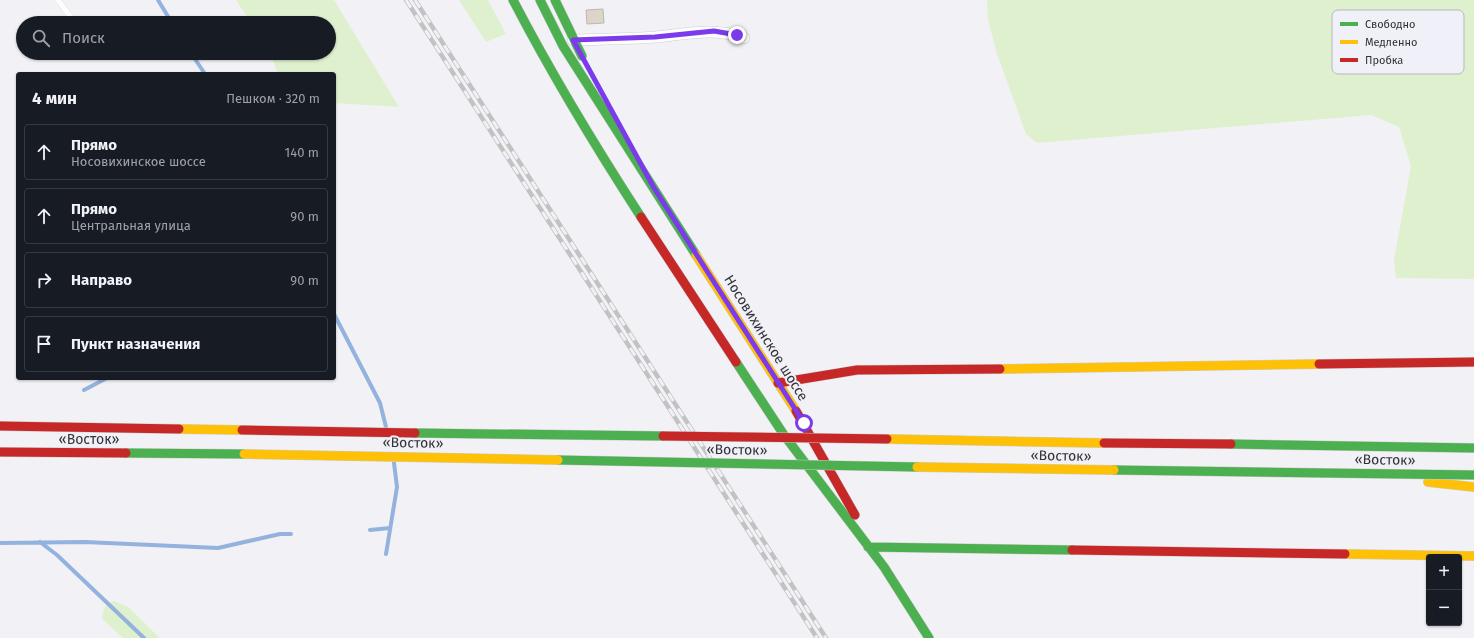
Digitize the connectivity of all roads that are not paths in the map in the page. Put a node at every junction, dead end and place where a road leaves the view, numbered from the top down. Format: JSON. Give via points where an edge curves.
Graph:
{"nodes":[{"id":1,"x":58,"y":0,"type":"edge"},
{"id":2,"x":514,"y":0,"type":"edge"},
{"id":3,"x":540,"y":0,"type":"edge"},
{"id":4,"x":555,"y":0,"type":"edge"},
{"id":5,"x":70,"y":16,"type":"edge"},
{"id":6,"x":744,"y":38,"type":"dead end"},
{"id":7,"x":573,"y":40,"type":"junction"},
{"id":8,"x":654,"y":188,"type":"junction"},
{"id":9,"x":1474,"y":362,"type":"edge"},
{"id":10,"x":778,"y":383,"type":"junction"},
{"id":11,"x":0,"y":426,"type":"edge"},
{"id":12,"x":1474,"y":448,"type":"edge"},
{"id":13,"x":0,"y":452,"type":"edge"},
{"id":14,"x":1341,"y":473,"type":"junction"},
{"id":15,"x":1474,"y":475,"type":"edge"},
{"id":16,"x":1474,"y":487,"type":"edge"},
{"id":17,"x":870,"y":547,"type":"junction"},
{"id":18,"x":1474,"y":556,"type":"edge"},
{"id":19,"x":929,"y":638,"type":"edge"}],
"edges":[{"from":1,"to":5,"type":"lane"},
{"from":2,"to":17,"type":"main road","name":"Носовихинское шоссе","via":[[543,57],[599,153],[784,435]]},
{"from":3,"to":8,"type":"main road","name":"Носовихинское шоссе","via":[[563,46]]},
{"from":4,"to":7,"type":"main road"},
{"from":6,"to":7,"type":"street","via":[[714,31],[655,37]]},
{"from":7,"to":8,"type":"main road"},
{"from":8,"to":10,"type":"main road","name":"Носовихинское шоссе"},
{"from":9,"to":10,"type":"main road","via":[[857,370]]},
{"from":10,"to":17,"type":"main road","name":"Носовихинское шоссе","via":[[804,423]]},
{"from":11,"to":12,"type":"main road","name":"«Восток»","bridge":true},
{"from":13,"to":14,"type":"main road","name":"«Восток»","bridge":true},
{"from":14,"to":15,"type":"main road","name":"«Восток»","bridge":true},
{"from":14,"to":16,"type":"main road","bridge":true},
{"from":17,"to":18,"type":"main road"},
{"from":17,"to":19,"type":"main road","name":"Носовихинское шоссе"}]}
